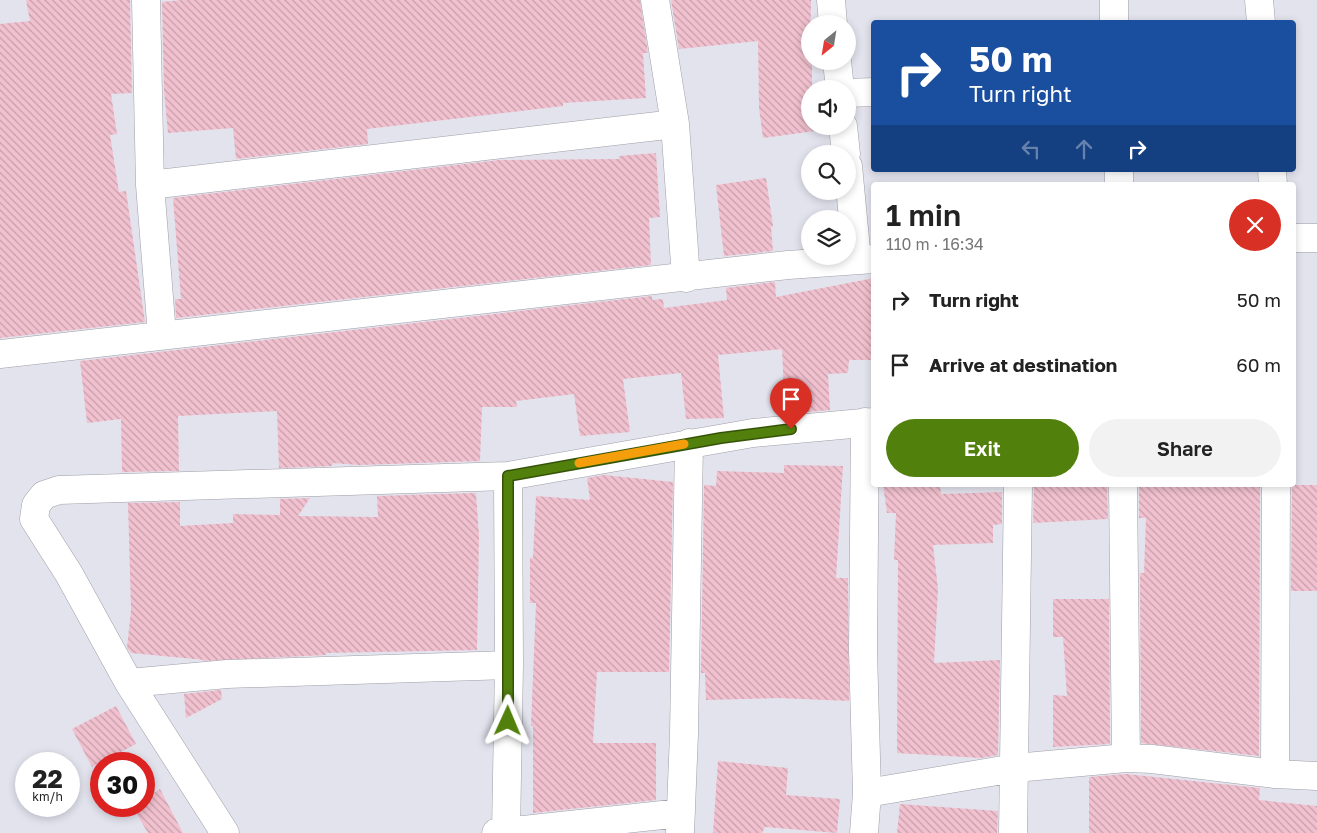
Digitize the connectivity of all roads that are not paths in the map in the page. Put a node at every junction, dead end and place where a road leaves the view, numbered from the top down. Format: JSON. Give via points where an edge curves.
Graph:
{"nodes":[{"id":1,"x":146,"y":0,"type":"edge"},
{"id":2,"x":655,"y":0,"type":"edge"},
{"id":3,"x":831,"y":0,"type":"edge"},
{"id":4,"x":1114,"y":0,"type":"edge"},
{"id":5,"x":1259,"y":0,"type":"edge"},
{"id":6,"x":832,"y":15,"type":"edge"},
{"id":7,"x":1114,"y":20,"type":"edge"},
{"id":8,"x":1261,"y":20,"type":"edge"},
{"id":9,"x":871,"y":92,"type":"edge"},
{"id":10,"x":856,"y":93,"type":"edge"},
{"id":11,"x":675,"y":124,"type":"junction"},
{"id":12,"x":150,"y":184,"type":"junction"},
{"id":13,"x":854,"y":200,"type":"edge"},
{"id":14,"x":1296,"y":238,"type":"edge"},
{"id":15,"x":1317,"y":238,"type":"edge"},
{"id":16,"x":865,"y":260,"type":"edge"},
{"id":17,"x":686,"y":278,"type":"junction"},
{"id":18,"x":162,"y":335,"type":"junction"},
{"id":19,"x":0,"y":354,"type":"edge"},
{"id":20,"x":870,"y":422,"type":"edge"},
{"id":21,"x":689,"y":443,"type":"junction"},
{"id":22,"x":508,"y":476,"type":"junction"},
{"id":23,"x":1018,"y":487,"type":"edge"},
{"id":24,"x":1123,"y":487,"type":"edge"},
{"id":25,"x":1276,"y":487,"type":"edge"},
{"id":26,"x":509,"y":665,"type":"junction"},
{"id":27,"x":129,"y":683,"type":"junction"},
{"id":28,"x":1126,"y":758,"type":"junction"},
{"id":29,"x":1015,"y":768,"type":"junction"},
{"id":30,"x":1275,"y":774,"type":"junction"},
{"id":31,"x":1317,"y":776,"type":"edge"},
{"id":32,"x":866,"y":793,"type":"junction"},
{"id":33,"x":680,"y":823,"type":"edge"},
{"id":34,"x":501,"y":832,"type":"edge"},
{"id":35,"x":225,"y":833,"type":"edge"},
{"id":36,"x":864,"y":833,"type":"edge"},
{"id":37,"x":1013,"y":833,"type":"edge"}],
"edges":[{"from":1,"to":12,"type":"street"},
{"from":2,"to":11,"type":"street"},
{"from":3,"to":6,"type":"street"},
{"from":4,"to":7,"type":"street"},
{"from":5,"to":8,"type":"street"},
{"from":9,"to":10,"type":"street"},
{"from":11,"to":12,"type":"street"},
{"from":11,"to":17,"type":"street"},
{"from":12,"to":18,"type":"street"},
{"from":13,"to":16,"type":"street"},
{"from":14,"to":15,"type":"street"},
{"from":16,"to":17,"type":"street","via":[[788,265]]},
{"from":17,"to":18,"type":"street"},
{"from":18,"to":19,"type":"street"},
{"from":20,"to":21,"type":"street"},
{"from":20,"to":32,"type":"street","via":[[863,650]]},
{"from":21,"to":22,"type":"street"},
{"from":21,"to":33,"type":"street"},
{"from":22,"to":26,"type":"street"},
{"from":22,"to":27,"type":"street","via":[[59,490],[44,495],[36,505],[34,520]]},
{"from":23,"to":29,"type":"street"},
{"from":24,"to":28,"type":"street"},
{"from":25,"to":30,"type":"street"},
{"from":26,"to":27,"type":"street","via":[[227,674]]},
{"from":26,"to":34,"type":"street"},
{"from":27,"to":35,"type":"street"},
{"from":28,"to":29,"type":"street"},
{"from":28,"to":30,"type":"street"},
{"from":29,"to":32,"type":"street"},
{"from":29,"to":37,"type":"street"},
{"from":30,"to":31,"type":"street"},
{"from":32,"to":36,"type":"street"},
{"from":33,"to":34,"type":"street"}]}
